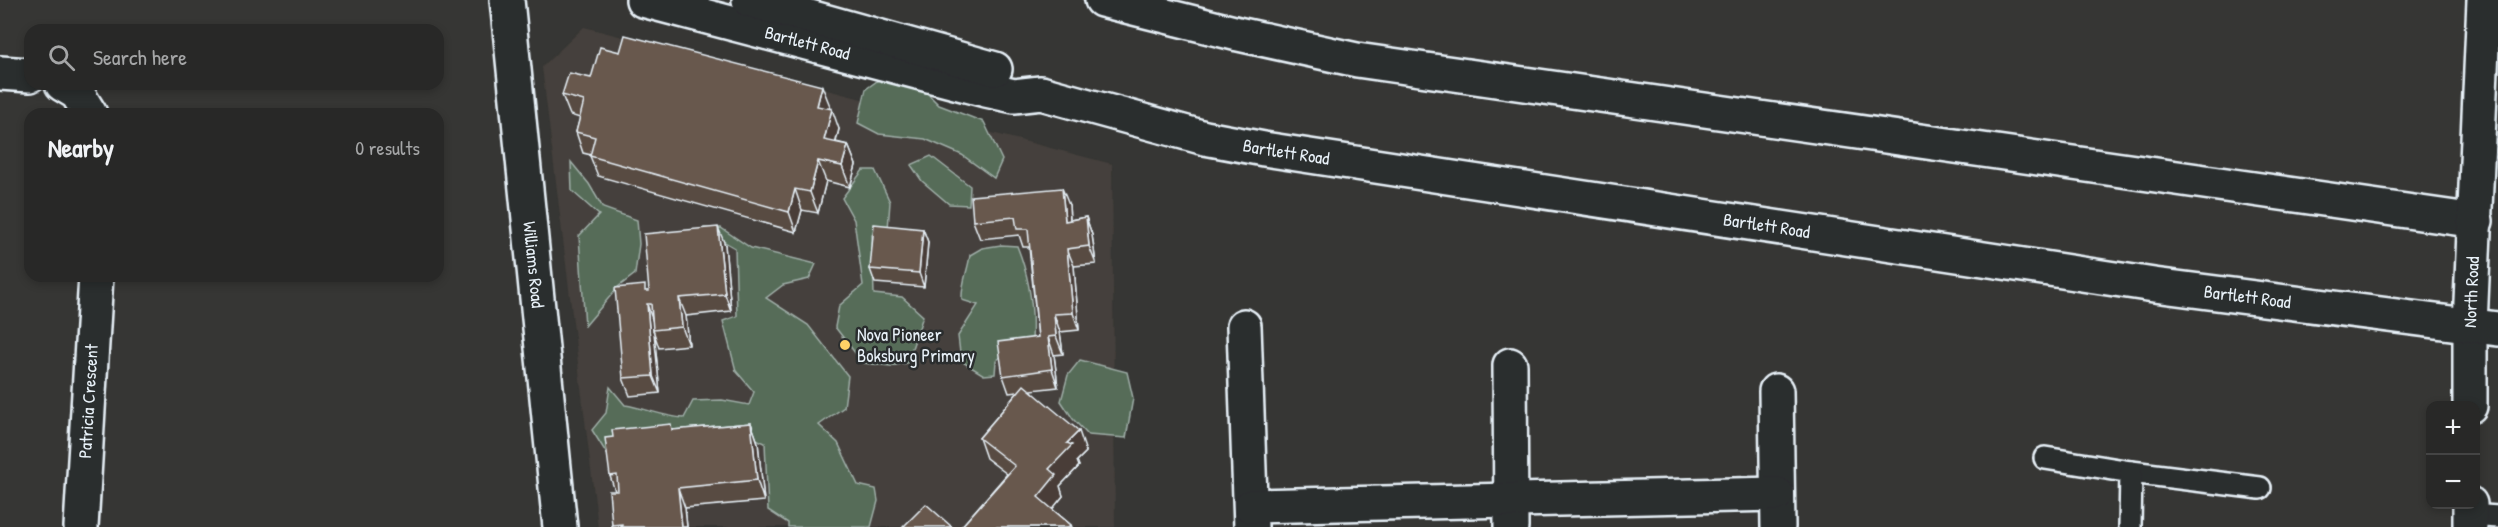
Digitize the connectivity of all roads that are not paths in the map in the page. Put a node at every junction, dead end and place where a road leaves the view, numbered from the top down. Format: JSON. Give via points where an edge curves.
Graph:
{"nodes":[{"id":1,"x":507,"y":0,"type":"edge"},
{"id":2,"x":643,"y":0,"type":"edge"},
{"id":3,"x":749,"y":0,"type":"edge"},
{"id":4,"x":1102,"y":0,"type":"edge"},
{"id":5,"x":2484,"y":0,"type":"edge"},
{"id":6,"x":0,"y":73,"type":"edge"},
{"id":7,"x":24,"y":75,"type":"edge"},
{"id":8,"x":73,"y":90,"type":"edge"},
{"id":9,"x":1041,"y":93,"type":"junction"},
{"id":10,"x":87,"y":108,"type":"edge"},
{"id":11,"x":2476,"y":220,"type":"junction"},
{"id":12,"x":96,"y":282,"type":"edge"},
{"id":13,"x":1244,"y":326,"type":"dead end"},
{"id":14,"x":2484,"y":327,"type":"edge"},
{"id":15,"x":1510,"y":365,"type":"dead end"},
{"id":16,"x":1776,"y":391,"type":"dead end"},
{"id":17,"x":2471,"y":401,"type":"edge"},
{"id":18,"x":2045,"y":458,"type":"dead end"},
{"id":19,"x":2131,"y":472,"type":"junction"},
{"id":20,"x":2260,"y":488,"type":"dead end"},
{"id":21,"x":1778,"y":495,"type":"junction"},
{"id":22,"x":1511,"y":514,"type":"edge"},
{"id":23,"x":1251,"y":516,"type":"edge"},
{"id":24,"x":81,"y":527,"type":"edge"},
{"id":25,"x":560,"y":527,"type":"edge"},
{"id":26,"x":1778,"y":527,"type":"edge"},
{"id":27,"x":2130,"y":527,"type":"edge"}],
"edges":[{"from":1,"to":25,"type":"street","name":"Williams Road"},
{"from":2,"to":9,"type":"street","name":"Bartlett Road","via":[[986,90],[1014,96]]},
{"from":3,"to":9,"type":"street","name":"Bartlett Road","via":[[1019,77]]},
{"from":4,"to":11,"type":"street","via":[[1357,60]]},
{"from":5,"to":11,"type":"street","name":"North Road"},
{"from":6,"to":7,"type":"street"},
{"from":8,"to":10,"type":"street"},
{"from":9,"to":14,"type":"street","name":"Bartlett Road","via":[[1205,138],[1264,149],[2154,285]]},
{"from":11,"to":14,"type":"street","name":"North Road"},
{"from":12,"to":24,"type":"street","name":"Patricia Crescent"},
{"from":13,"to":23,"type":"street"},
{"from":14,"to":17,"type":"street","name":"North Road"},
{"from":15,"to":22,"type":"street"},
{"from":16,"to":21,"type":"street"},
{"from":18,"to":19,"type":"lane"},
{"from":19,"to":20,"type":"lane"},
{"from":19,"to":27,"type":"lane"},
{"from":21,"to":22,"type":"street"},
{"from":21,"to":26,"type":"street"},
{"from":22,"to":23,"type":"street"}]}
